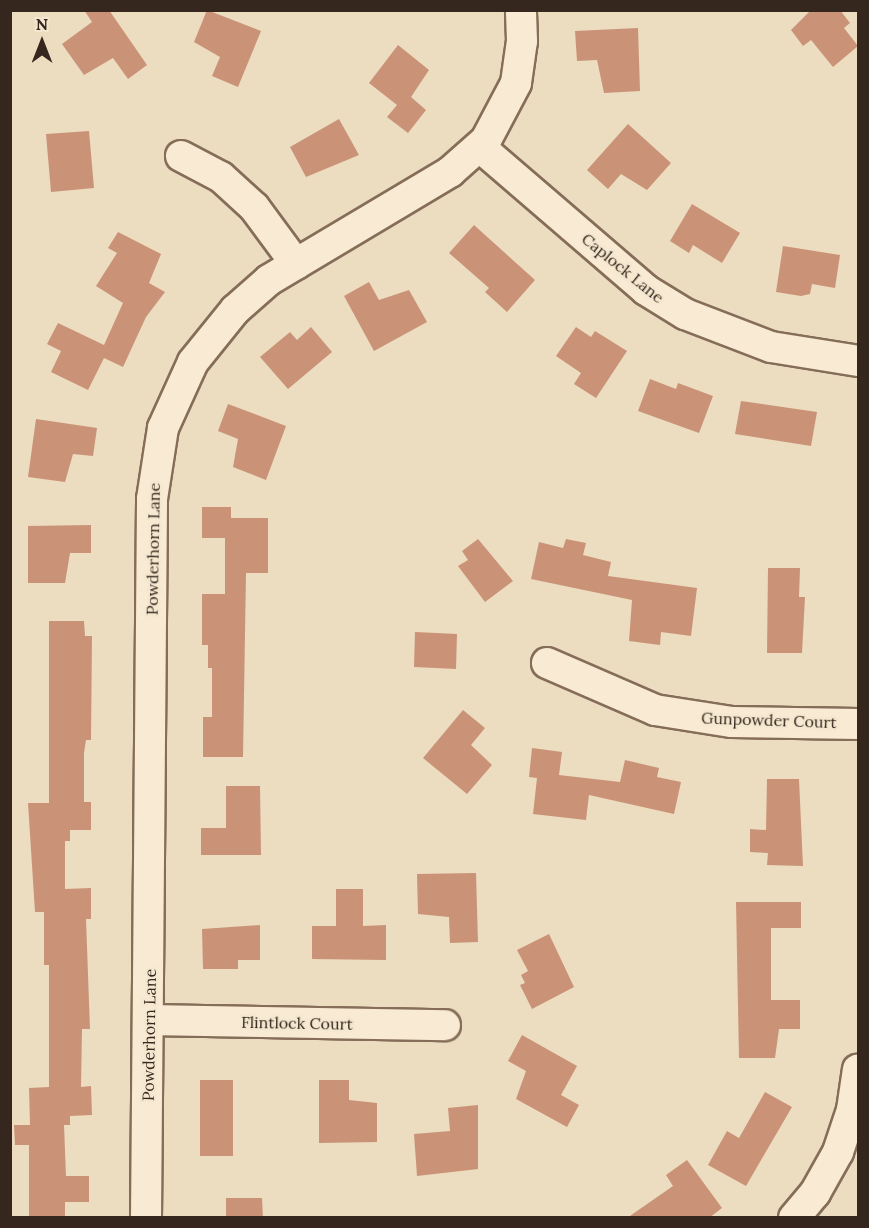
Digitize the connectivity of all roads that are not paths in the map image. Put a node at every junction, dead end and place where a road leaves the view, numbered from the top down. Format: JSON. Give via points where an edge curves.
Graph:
{"nodes":[{"id":1,"x":521,"y":10,"type":"edge"},
{"id":2,"x":480,"y":147,"type":"junction"},
{"id":3,"x":182,"y":156,"type":"dead end"},
{"id":4,"x":296,"y":264,"type":"junction"},
{"id":5,"x":858,"y":361,"type":"edge"},
{"id":6,"x":547,"y":663,"type":"dead end"},
{"id":7,"x":858,"y":724,"type":"edge"},
{"id":8,"x":149,"y":1020,"type":"junction"},
{"id":9,"x":445,"y":1025,"type":"dead end"},
{"id":10,"x":858,"y":1069,"type":"edge"},
{"id":11,"x":146,"y":1218,"type":"edge"},
{"id":12,"x":794,"y":1218,"type":"edge"}],
"edges":[{"from":1,"to":2,"type":"street","name":"Powderhorn Lane","via":[[522,41],[516,83],[499,121]]},
{"from":2,"to":4,"type":"street","name":"Powderhorn Lane","via":[[450,172]]},
{"from":2,"to":5,"type":"street","name":"Caplock Lane","via":[[646,290],[685,314],[771,346]]},
{"from":3,"to":4,"type":"street","via":[[221,177],[255,207]]},
{"from":4,"to":8,"type":"street","name":"Powderhorn Lane","via":[[251,295],[212,335],[181,384],[158,452],[152,499]]},
{"from":6,"to":7,"type":"street","name":"Gunpowder Court","via":[[655,710],[732,722]]},
{"from":8,"to":9,"type":"street","name":"Flintlock Court"},
{"from":8,"to":11,"type":"street","name":"Powderhorn Lane"},
{"from":10,"to":12,"type":"street","via":[[852,1110],[838,1152],[815,1193]]}]}
